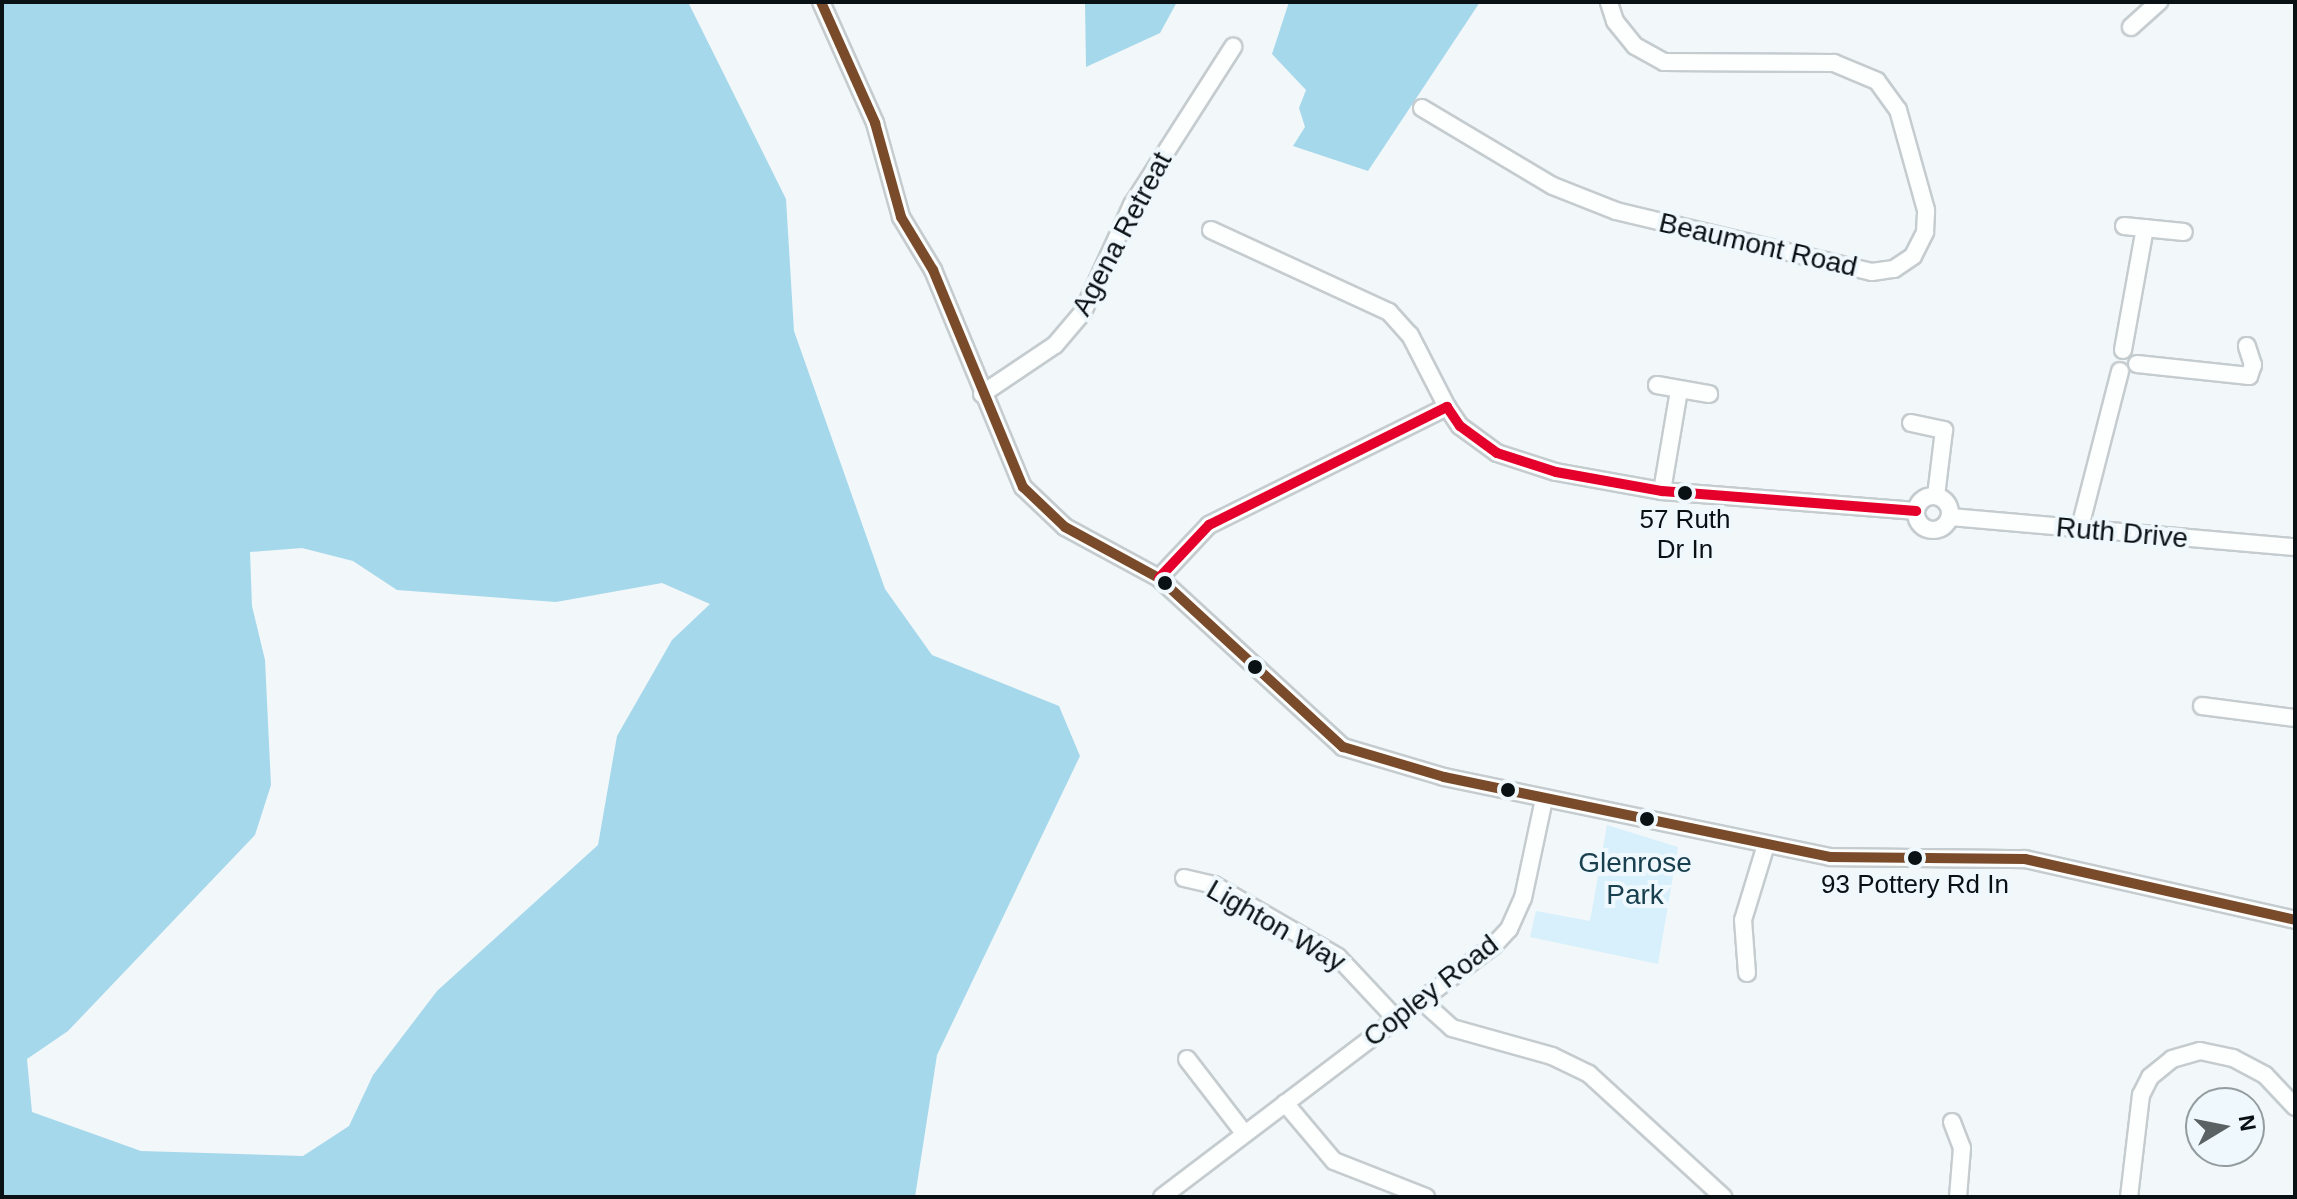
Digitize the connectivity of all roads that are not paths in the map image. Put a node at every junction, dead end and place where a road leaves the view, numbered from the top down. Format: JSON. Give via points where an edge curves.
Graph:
{"nodes":[{"id":1,"x":821,"y":2,"type":"edge"},
{"id":2,"x":1609,"y":2,"type":"edge"},
{"id":3,"x":2159,"y":2,"type":"edge"},
{"id":4,"x":2131,"y":27,"type":"dead end"},
{"id":5,"x":1233,"y":47,"type":"dead end"},
{"id":6,"x":1422,"y":108,"type":"dead end"},
{"id":7,"x":2124,"y":226,"type":"dead end"},
{"id":8,"x":2145,"y":228,"type":"junction"},
{"id":9,"x":1211,"y":230,"type":"dead end"},
{"id":10,"x":2184,"y":232,"type":"dead end"},
{"id":11,"x":2247,"y":346,"type":"dead end"},
{"id":12,"x":2123,"y":350,"type":"junction"},
{"id":13,"x":2137,"y":364,"type":"junction"},
{"id":14,"x":2120,"y":371,"type":"junction"},
{"id":15,"x":1657,"y":385,"type":"dead end"},
{"id":16,"x":1679,"y":390,"type":"junction"},
{"id":17,"x":982,"y":394,"type":"junction"},
{"id":18,"x":1709,"y":394,"type":"dead end"},
{"id":19,"x":1447,"y":407,"type":"junction"},
{"id":20,"x":1911,"y":423,"type":"dead end"},
{"id":21,"x":1662,"y":491,"type":"junction"},
{"id":22,"x":1936,"y":496,"type":"junction"},
{"id":23,"x":1916,"y":511,"type":"junction"},
{"id":24,"x":1950,"y":517,"type":"junction"},
{"id":25,"x":2079,"y":531,"type":"junction"},
{"id":26,"x":2295,"y":547,"type":"edge"},
{"id":27,"x":1159,"y":578,"type":"junction"},
{"id":28,"x":2202,"y":706,"type":"dead end"},
{"id":29,"x":2295,"y":718,"type":"edge"},
{"id":30,"x":1544,"y":799,"type":"junction"},
{"id":31,"x":1766,"y":845,"type":"junction"},
{"id":32,"x":1184,"y":878,"type":"dead end"},
{"id":33,"x":2295,"y":920,"type":"edge"},
{"id":34,"x":1747,"y":973,"type":"dead end"},
{"id":35,"x":1421,"y":1000,"type":"junction"},
{"id":36,"x":1396,"y":1019,"type":"junction"},
{"id":37,"x":1187,"y":1059,"type":"dead end"},
{"id":38,"x":1285,"y":1103,"type":"junction"},
{"id":39,"x":2295,"y":1107,"type":"edge"},
{"id":40,"x":1952,"y":1122,"type":"dead end"},
{"id":41,"x":1244,"y":1133,"type":"junction"},
{"id":42,"x":1162,"y":1197,"type":"edge"},
{"id":43,"x":1426,"y":1197,"type":"edge"},
{"id":44,"x":1723,"y":1197,"type":"edge"},
{"id":45,"x":1958,"y":1197,"type":"edge"},
{"id":46,"x":2129,"y":1197,"type":"edge"}],
"edges":[{"from":1,"to":17,"type":"street","via":[[875,123],[901,217],[933,270]]},
{"from":2,"to":6,"type":"street","name":"Beaumont Road","via":[[1615,21],[1635,46],[1664,62],[1834,63],[1877,81],[1898,110],[1926,210],[1925,232],[1913,256],[1894,269],[1872,272],[1616,211],[1540,179]]},
{"from":3,"to":4,"type":"street"},
{"from":5,"to":17,"type":"street","name":"Agena Retreat","via":[[1132,205],[1077,321],[1033,362]]},
{"from":7,"to":8,"type":"street"},
{"from":8,"to":10,"type":"street"},
{"from":8,"to":12,"type":"street"},
{"from":9,"to":19,"type":"street","via":[[1389,312],[1410,335]]},
{"from":11,"to":13,"type":"street","via":[[2253,365],[2249,376]]},
{"from":12,"to":13,"type":"street","via":[[2133,352]]},
{"from":12,"to":14,"type":"street","via":[[2114,359]]},
{"from":13,"to":14,"type":"street","via":[[2130,372]]},
{"from":14,"to":25,"type":"street"},
{"from":15,"to":16,"type":"street"},
{"from":16,"to":18,"type":"street"},
{"from":16,"to":21,"type":"street"},
{"from":17,"to":27,"type":"street","via":[[1034,501],[1065,527]]},
{"from":19,"to":21,"type":"street","via":[[1460,426],[1497,453],[1542,469]]},
{"from":19,"to":27,"type":"street","via":[[1209,525]]},
{"from":20,"to":22,"type":"street","via":[[1944,430]]},
{"from":21,"to":23,"type":"street"},
{"from":22,"to":23,"type":"street","via":[[1925,497]]},
{"from":22,"to":24,"type":"street","via":[[1949,506]]},
{"from":23,"to":24,"type":"street","via":[[1923,526],[1933,530]]},
{"from":24,"to":25,"type":"street","name":"Ruth Drive"},
{"from":25,"to":26,"type":"street","name":"Ruth Drive"},
{"from":27,"to":30,"type":"street","via":[[1343,747],[1381,762]]},
{"from":28,"to":29,"type":"street"},
{"from":30,"to":31,"type":"street"},
{"from":30,"to":35,"type":"street","name":"Copley Road","via":[[1523,898],[1509,929]]},
{"from":31,"to":33,"type":"street","via":[[1866,861],[2025,859]]},
{"from":31,"to":34,"type":"street","via":[[1743,920]]},
{"from":32,"to":36,"type":"street","name":"Lighton Way","via":[[1214,885],[1331,952]]},
{"from":35,"to":36,"type":"street","name":"Copley Road"},
{"from":35,"to":44,"type":"street","via":[[1452,1028],[1552,1056],[1589,1074]]},
{"from":36,"to":38,"type":"street","name":"Copley Road"},
{"from":37,"to":41,"type":"street"},
{"from":38,"to":41,"type":"street","name":"Copley Road"},
{"from":38,"to":43,"type":"street","via":[[1334,1161]]},
{"from":39,"to":46,"type":"street","via":[[2265,1075],[2233,1058],[2200,1051],[2172,1059],[2150,1077],[2141,1095]]},
{"from":40,"to":45,"type":"street","via":[[1962,1148]]},
{"from":41,"to":42,"type":"street","name":"Copley Road"}]}
